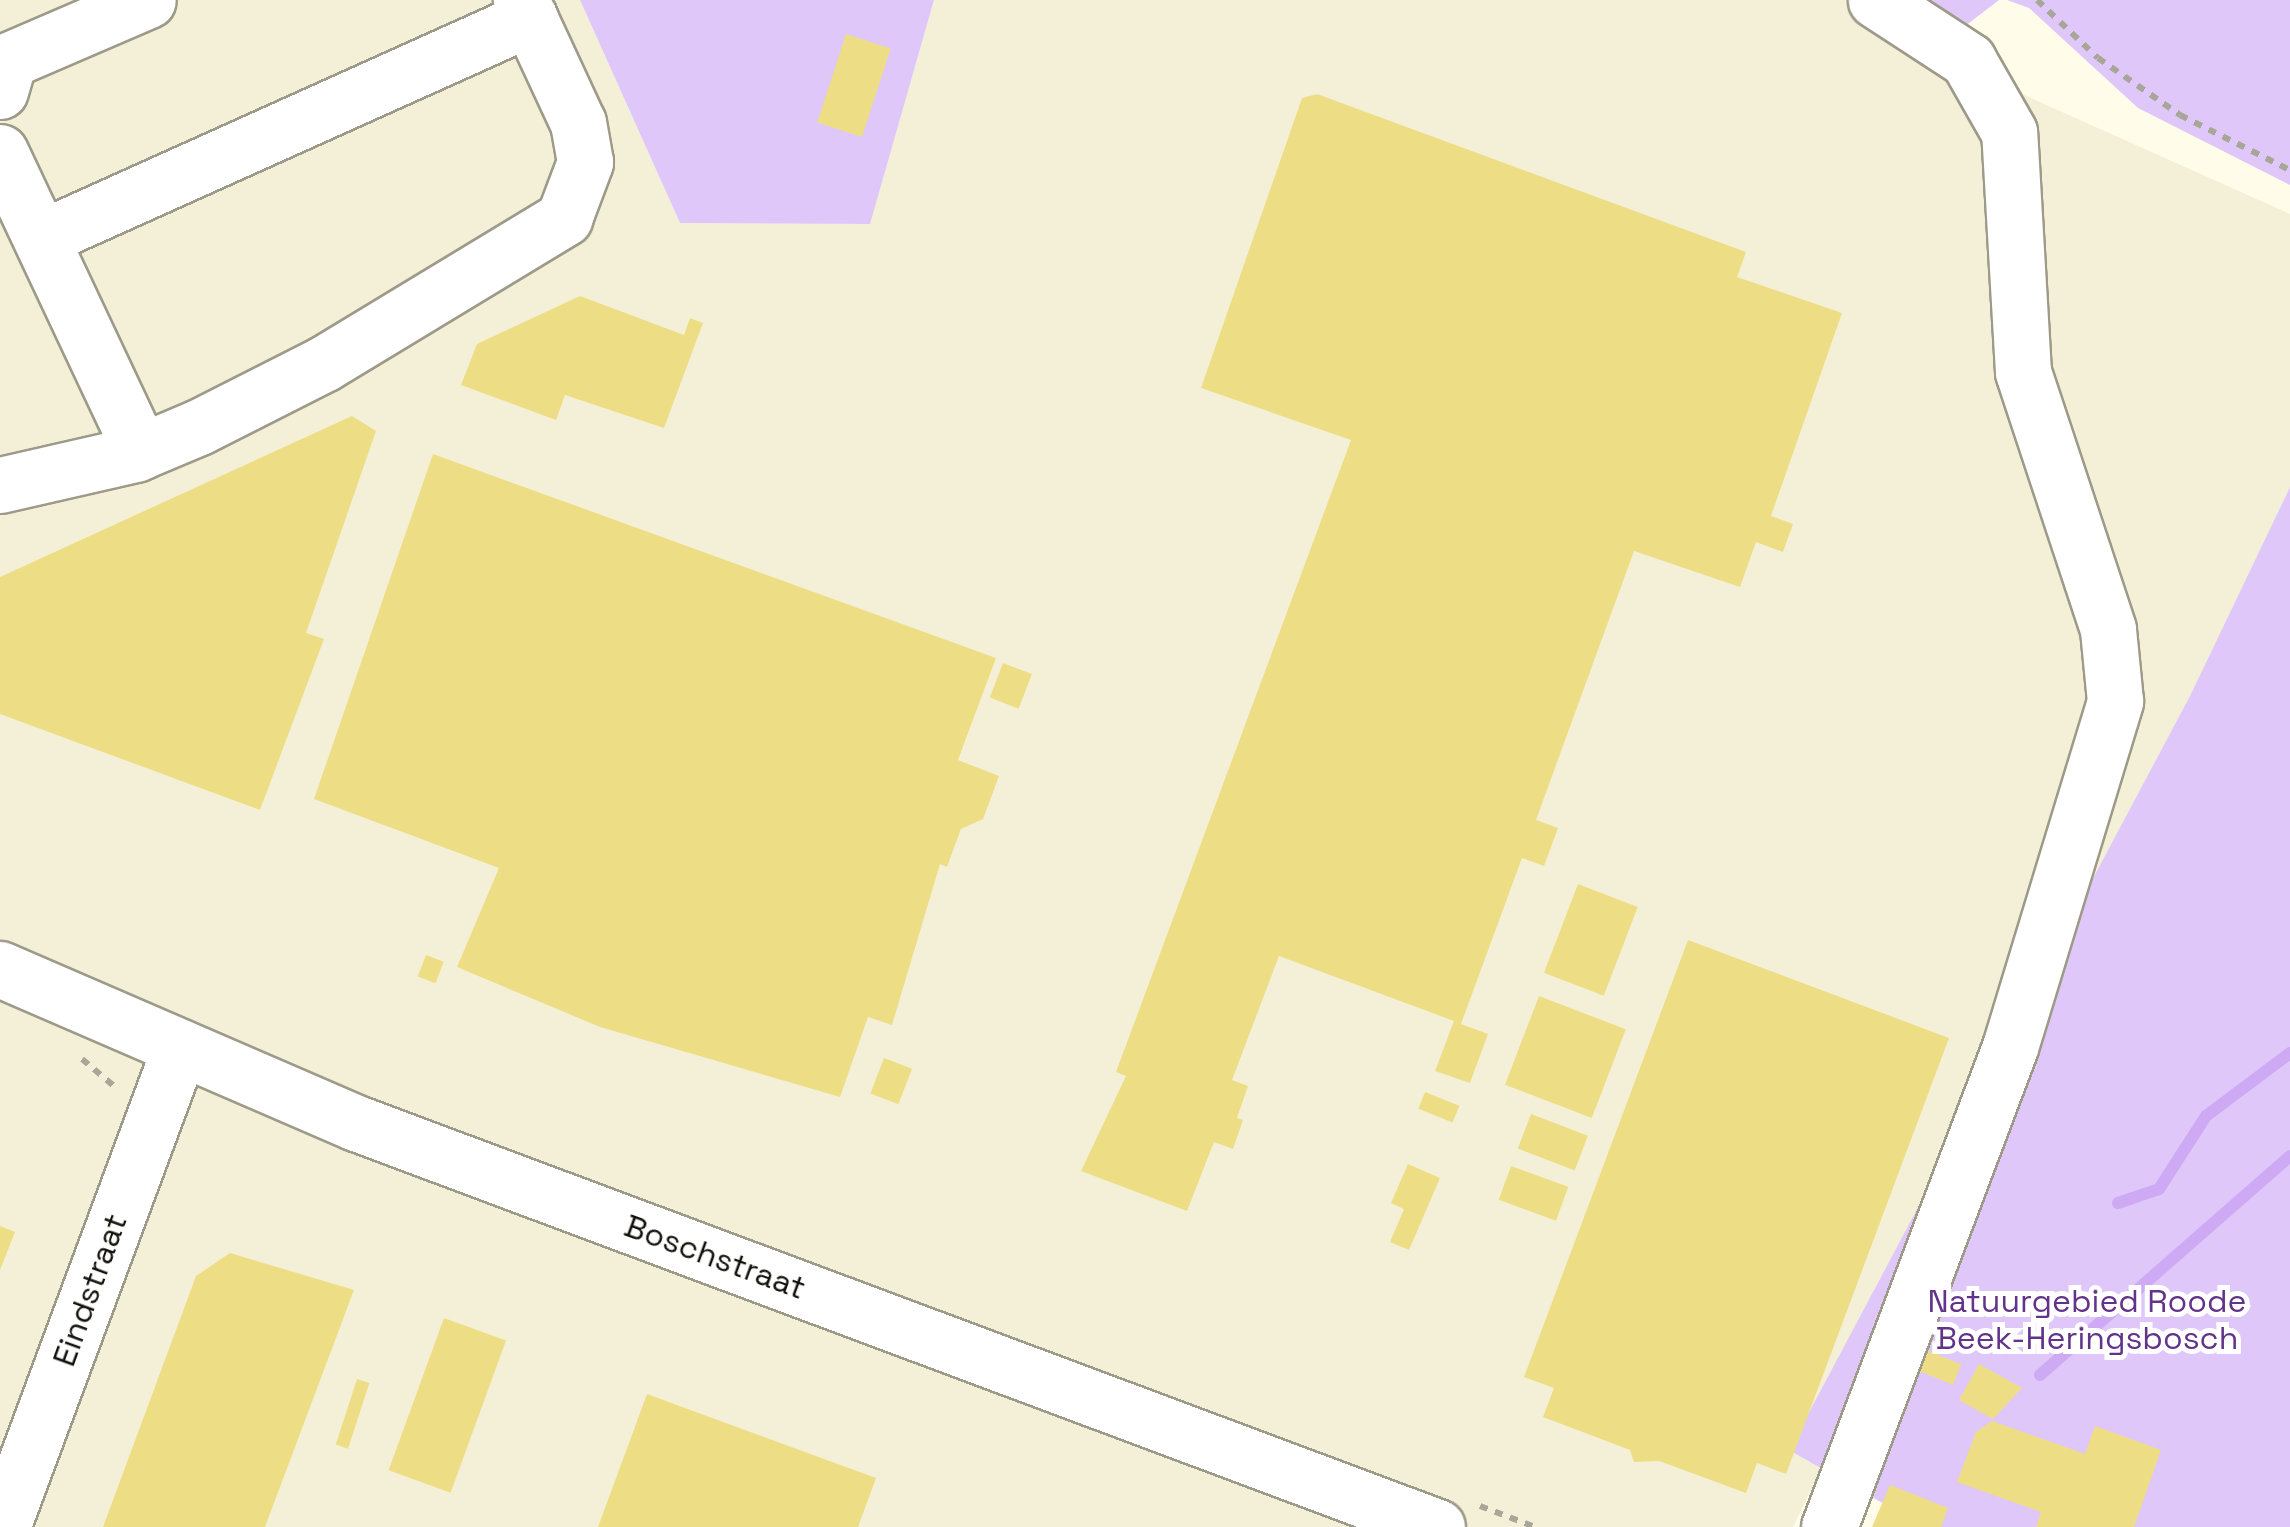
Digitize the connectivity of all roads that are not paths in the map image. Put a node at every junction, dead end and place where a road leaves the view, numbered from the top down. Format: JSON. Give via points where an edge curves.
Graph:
{"nodes":[{"id":1,"x":148,"y":0,"type":"edge"},
{"id":2,"x":1876,"y":0,"type":"edge"},
{"id":3,"x":526,"y":9,"type":"edge"},
{"id":4,"x":0,"y":91,"type":"edge"},
{"id":5,"x":0,"y":152,"type":"edge"},
{"id":6,"x":40,"y":238,"type":"junction"},
{"id":7,"x":141,"y":452,"type":"junction"},
{"id":8,"x":0,"y":484,"type":"edge"},
{"id":9,"x":0,"y":969,"type":"edge"},
{"id":10,"x":178,"y":1053,"type":"junction"},
{"id":11,"x":2,"y":1527,"type":"edge"},
{"id":12,"x":1438,"y":1527,"type":"edge"},
{"id":13,"x":1829,"y":1527,"type":"edge"}],
"edges":[{"from":1,"to":4,"type":"street","via":[[9,60]]},
{"from":2,"to":13,"type":"street","via":[[1968,60],[2009,132],[2024,372],[2108,628],[2115,700],[2010,1047]]},
{"from":3,"to":6,"type":"street"},
{"from":3,"to":7,"type":"street","via":[[578,123],[585,162],[564,218],[325,364]]},
{"from":5,"to":6,"type":"street"},
{"from":6,"to":7,"type":"street"},
{"from":7,"to":8,"type":"street"},
{"from":9,"to":10,"type":"street","name":"Boschstraat"},
{"from":10,"to":11,"type":"street","name":"Eindstraat"},
{"from":10,"to":12,"type":"street","name":"Boschstraat"}]}
